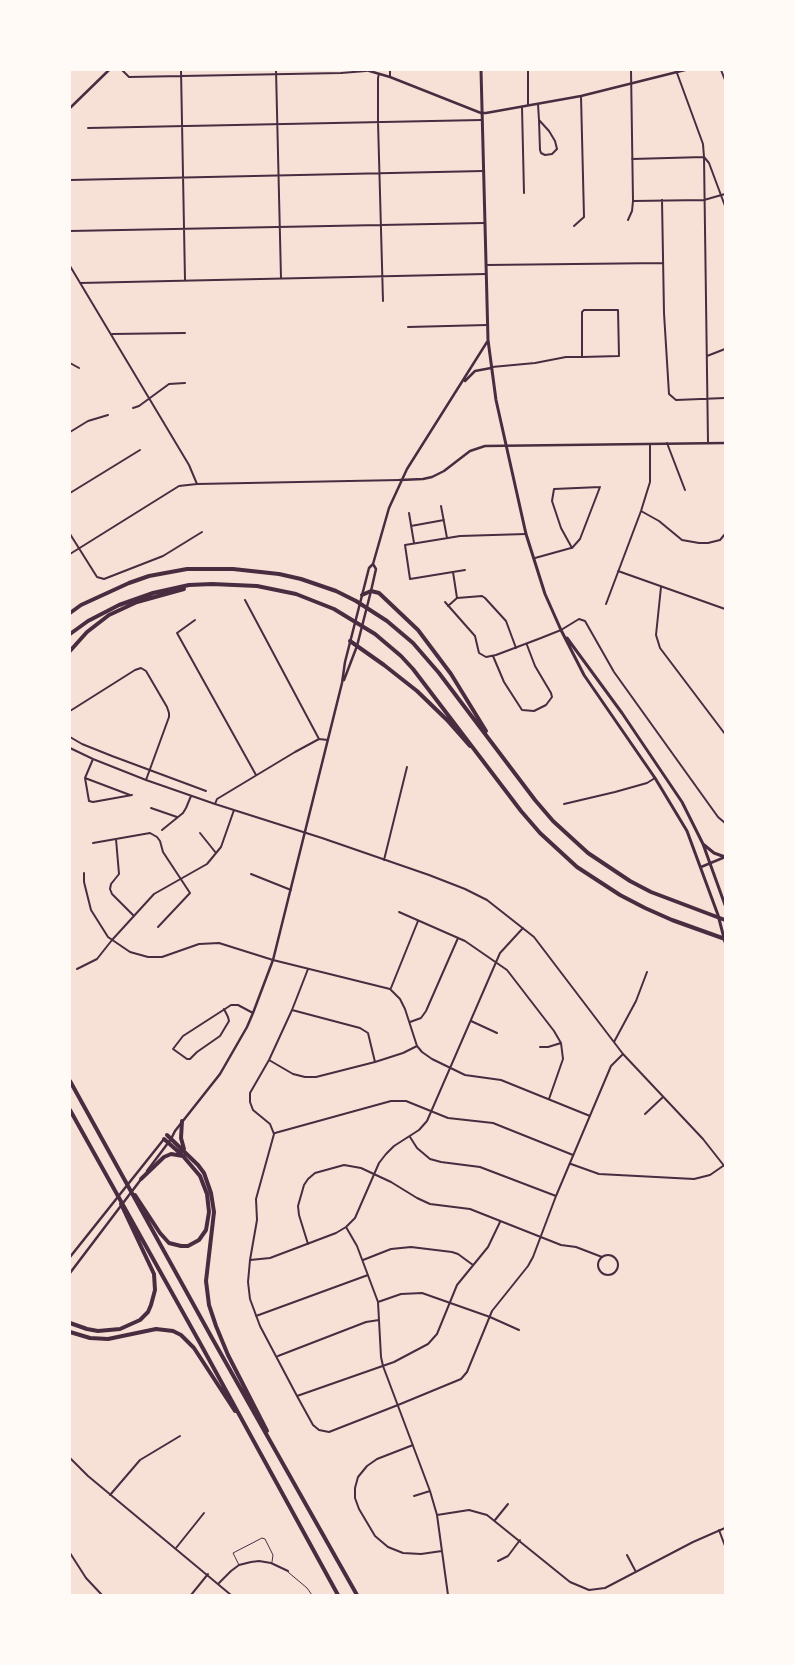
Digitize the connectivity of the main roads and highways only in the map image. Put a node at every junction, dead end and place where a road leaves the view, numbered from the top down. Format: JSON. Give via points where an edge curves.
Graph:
{"nodes":[{"id":1,"x":109,"y":70,"type":"edge"},
{"id":2,"x":367,"y":70,"type":"edge"},
{"id":3,"x":480,"y":70,"type":"edge"},
{"id":4,"x":685,"y":70,"type":"edge"},
{"id":5,"x":70,"y":108,"type":"edge"},
{"id":6,"x":481,"y":113,"type":"junction"},
{"id":7,"x":488,"y":340,"type":"junction"},
{"id":8,"x":492,"y":368,"type":"junction"},
{"id":9,"x":460,"y":385,"type":"junction"},
{"id":10,"x":725,"y":443,"type":"edge"},
{"id":11,"x":505,"y":445,"type":"junction"},
{"id":12,"x":400,"y":480,"type":"junction"},
{"id":13,"x":373,"y":564,"type":"junction"},
{"id":14,"x":212,"y":584,"type":"junction"},
{"id":15,"x":371,"y":591,"type":"junction"},
{"id":16,"x":362,"y":595,"type":"junction"},
{"id":17,"x":70,"y":612,"type":"edge"},
{"id":18,"x":560,"y":630,"type":"junction"},
{"id":19,"x":70,"y":634,"type":"edge"},
{"id":20,"x":350,"y":641,"type":"junction"},
{"id":21,"x":357,"y":646,"type":"junction"},
{"id":22,"x":70,"y":651,"type":"edge"},
{"id":23,"x":342,"y":683,"type":"junction"},
{"id":24,"x":498,"y":750,"type":"junction"},
{"id":25,"x":500,"y":783,"type":"junction"},
{"id":26,"x":702,"y":844,"type":"junction"},
{"id":27,"x":725,"y":857,"type":"edge"},
{"id":28,"x":710,"y":863,"type":"junction"},
{"id":29,"x":701,"y":867,"type":"junction"},
{"id":30,"x":725,"y":905,"type":"edge"},
{"id":31,"x":725,"y":920,"type":"edge"},
{"id":32,"x":725,"y":940,"type":"edge"},
{"id":33,"x":70,"y":1081,"type":"edge"},
{"id":34,"x":70,"y":1110,"type":"edge"},
{"id":35,"x":182,"y":1121,"type":"junction"},
{"id":36,"x":168,"y":1139,"type":"junction"},
{"id":37,"x":185,"y":1154,"type":"junction"},
{"id":38,"x":115,"y":1164,"type":"junction"},
{"id":39,"x":105,"y":1170,"type":"junction"},
{"id":40,"x":141,"y":1179,"type":"junction"},
{"id":41,"x":70,"y":1256,"type":"edge"},
{"id":42,"x":70,"y":1273,"type":"edge"},
{"id":43,"x":72,"y":1323,"type":"edge"},
{"id":44,"x":70,"y":1332,"type":"edge"},
{"id":45,"x":257,"y":1448,"type":"junction"},
{"id":46,"x":295,"y":1484,"type":"junction"},
{"id":47,"x":338,"y":1595,"type":"edge"},
{"id":48,"x":358,"y":1595,"type":"edge"}],
"edges":[{"from":1,"to":5,"type":"main road"},
{"from":2,"to":6,"type":"main road"},
{"from":3,"to":6,"type":"main road"},
{"from":4,"to":6,"type":"main road","via":[[581,96]]},
{"from":6,"to":7,"type":"main road"},
{"from":7,"to":8,"type":"main road"},
{"from":7,"to":9,"type":"main road"},
{"from":8,"to":9,"type":"main road","via":[[475,371]]},
{"from":8,"to":11,"type":"main road"},
{"from":9,"to":12,"type":"main road"},
{"from":10,"to":11,"type":"main road"},
{"from":11,"to":12,"type":"main road","via":[[478,447],[432,477]]},
{"from":11,"to":18,"type":"main road","via":[[533,559]]},
{"from":12,"to":13,"type":"main road"},
{"from":13,"to":15,"type":"main road","via":[[376,569]]},
{"from":13,"to":16,"type":"main road"},
{"from":14,"to":19,"type":"highway","via":[[170,589],[135,599]]},
{"from":14,"to":22,"type":"highway","via":[[154,596],[121,609],[98,623]]},
{"from":14,"to":25,"type":"highway","via":[[258,586],[289,592],[320,603],[365,627],[414,669]]},
{"from":15,"to":16,"type":"highway"},
{"from":15,"to":21,"type":"main road"},
{"from":15,"to":24,"type":"highway","via":[[380,593],[430,644]]},
{"from":16,"to":20,"type":"main road"},
{"from":17,"to":24,"type":"highway","via":[[112,590],[149,576],[187,569],[242,569],[279,574],[320,585],[356,601],[401,632],[427,658]]},
{"from":18,"to":26,"type":"main road","via":[[671,785]]},
{"from":18,"to":29,"type":"main road","via":[[584,675],[687,831]]},
{"from":20,"to":21,"type":"highway"},
{"from":20,"to":23,"type":"main road"},
{"from":21,"to":23,"type":"main road"},
{"from":21,"to":25,"type":"highway","via":[[426,699],[457,730]]},
{"from":23,"to":35,"type":"main road","via":[[273,960],[247,1027],[220,1074]]},
{"from":24,"to":31,"type":"highway","via":[[553,821],[588,853],[651,892]]},
{"from":25,"to":32,"type":"highway","via":[[540,833],[597,881],[645,908]]},
{"from":26,"to":27,"type":"main road"},
{"from":26,"to":28,"type":"main road"},
{"from":27,"to":28,"type":"main road"},
{"from":28,"to":29,"type":"main road"},
{"from":28,"to":30,"type":"main road"},
{"from":29,"to":32,"type":"main road"},
{"from":33,"to":38,"type":"highway"},
{"from":34,"to":39,"type":"highway"},
{"from":35,"to":36,"type":"main road"},
{"from":35,"to":37,"type":"highway","via":[[181,1142]]},
{"from":36,"to":37,"type":"highway"},
{"from":36,"to":40,"type":"main road"},
{"from":36,"to":41,"type":"main road"},
{"from":37,"to":38,"type":"highway","via":[[200,1176],[209,1212],[203,1236],[188,1246],[175,1245],[164,1239]]},
{"from":37,"to":40,"type":"highway","via":[[164,1157]]},
{"from":37,"to":46,"type":"highway","via":[[204,1173],[212,1193],[213,1223],[206,1281],[212,1315],[232,1362]]},
{"from":38,"to":46,"type":"highway"},
{"from":39,"to":43,"type":"highway","via":[[152,1268],[156,1290],[148,1312],[126,1327],[98,1331]]},
{"from":39,"to":45,"type":"highway"},
{"from":40,"to":42,"type":"main road"},
{"from":44,"to":45,"type":"highway","via":[[108,1339],[156,1329],[180,1335],[201,1357]]},
{"from":45,"to":47,"type":"highway"},
{"from":46,"to":48,"type":"highway"}]}
